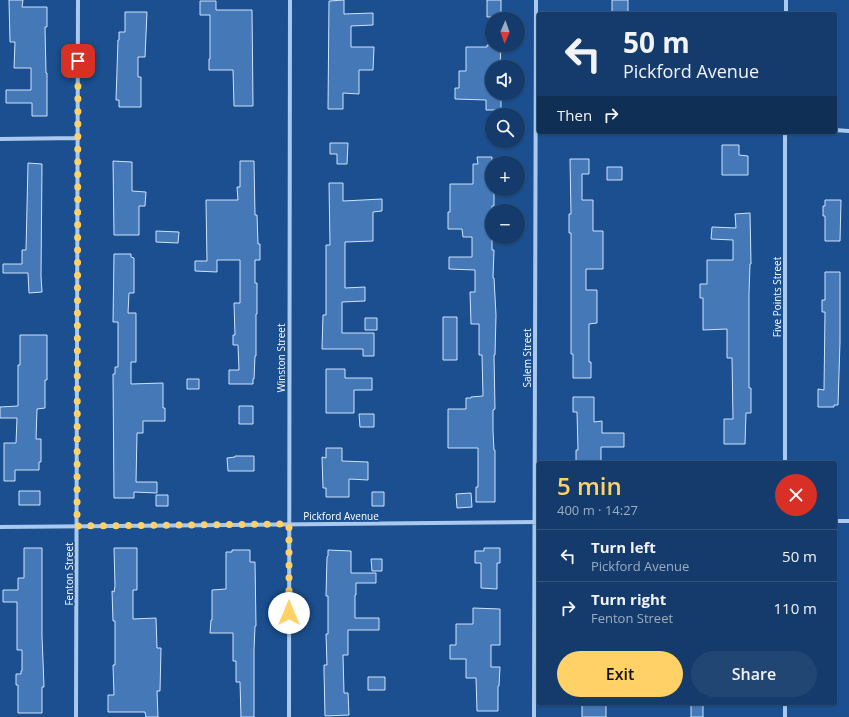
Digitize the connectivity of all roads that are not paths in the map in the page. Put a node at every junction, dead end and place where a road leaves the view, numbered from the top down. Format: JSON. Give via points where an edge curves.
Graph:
{"nodes":[{"id":1,"x":78,"y":0,"type":"edge"},
{"id":2,"x":290,"y":0,"type":"edge"},
{"id":3,"x":536,"y":0,"type":"edge"},
{"id":4,"x":786,"y":0,"type":"edge"},
{"id":5,"x":786,"y":12,"type":"edge"},
{"id":6,"x":837,"y":130,"type":"edge"},
{"id":7,"x":849,"y":131,"type":"edge"},
{"id":8,"x":786,"y":134,"type":"edge"},
{"id":9,"x":78,"y":138,"type":"junction"},
{"id":10,"x":0,"y":139,"type":"edge"},
{"id":11,"x":785,"y":461,"type":"edge"},
{"id":12,"x":837,"y":521,"type":"edge"},
{"id":13,"x":849,"y":521,"type":"edge"},
{"id":14,"x":537,"y":522,"type":"edge"},
{"id":15,"x":289,"y":524,"type":"junction"},
{"id":16,"x":77,"y":526,"type":"junction"},
{"id":17,"x":0,"y":527,"type":"edge"},
{"id":18,"x":785,"y":705,"type":"edge"},
{"id":19,"x":76,"y":717,"type":"edge"},
{"id":20,"x":289,"y":717,"type":"edge"},
{"id":21,"x":534,"y":717,"type":"edge"},
{"id":22,"x":785,"y":717,"type":"edge"}],
"edges":[{"from":1,"to":9,"type":"street","name":"Fenton Street"},
{"from":2,"to":15,"type":"street","name":"Winston Street"},
{"from":3,"to":14,"type":"street","name":"Salem Street"},
{"from":4,"to":5,"type":"street"},
{"from":6,"to":7,"type":"street"},
{"from":8,"to":11,"type":"street","name":"Five Points Street"},
{"from":9,"to":10,"type":"street"},
{"from":9,"to":16,"type":"street","name":"Fenton Street"},
{"from":12,"to":13,"type":"street"},
{"from":14,"to":15,"type":"street","name":"Pickford Avenue"},
{"from":14,"to":21,"type":"street","name":"Salem Street"},
{"from":15,"to":16,"type":"street","name":"Pickford Avenue"},
{"from":15,"to":20,"type":"street","name":"Winston Street"},
{"from":16,"to":17,"type":"street","name":"Pickford Avenue"},
{"from":16,"to":19,"type":"street","name":"Fenton Street"},
{"from":18,"to":22,"type":"street"}]}
